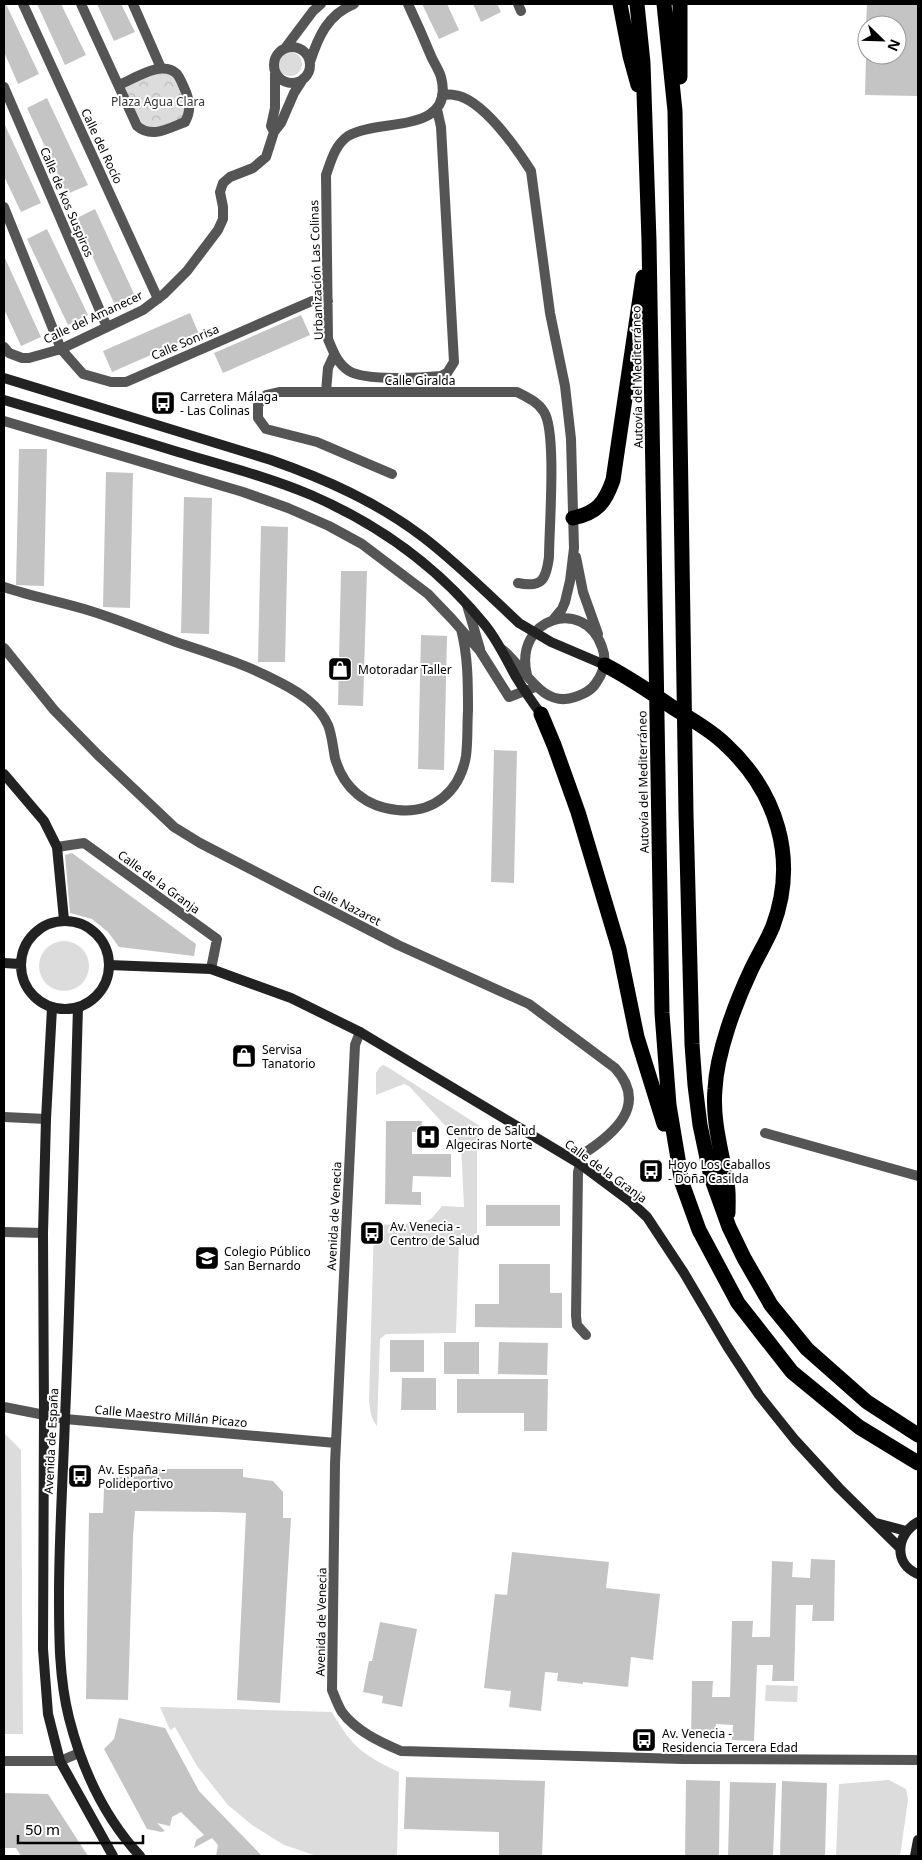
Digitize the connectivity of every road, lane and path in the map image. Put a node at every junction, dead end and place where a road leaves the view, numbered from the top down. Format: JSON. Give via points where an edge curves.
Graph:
{"nodes":[{"id":1,"x":23,"y":4,"type":"edge"},
{"id":2,"x":81,"y":4,"type":"edge"},
{"id":3,"x":134,"y":4,"type":"edge"},
{"id":4,"x":321,"y":4,"type":"edge"},
{"id":5,"x":354,"y":4,"type":"edge"},
{"id":6,"x":408,"y":4,"type":"edge"},
{"id":7,"x":620,"y":4,"type":"edge"},
{"id":8,"x":637,"y":4,"type":"edge"},
{"id":9,"x":664,"y":4,"type":"edge"},
{"id":10,"x":680,"y":4,"type":"edge"},
{"id":11,"x":286,"y":47,"type":"junction"},
{"id":12,"x":310,"y":62,"type":"junction"},
{"id":13,"x":161,"y":68,"type":"junction"},
{"id":14,"x":276,"y":73,"type":"junction"},
{"id":15,"x":303,"y":80,"type":"junction"},
{"id":16,"x":118,"y":85,"type":"junction"},
{"id":17,"x":4,"y":87,"type":"edge"},
{"id":18,"x":442,"y":95,"type":"junction"},
{"id":19,"x":437,"y":109,"type":"junction"},
{"id":20,"x":646,"y":111,"type":"junction"},
{"id":21,"x":676,"y":111,"type":"junction"},
{"id":22,"x":274,"y":132,"type":"junction"},
{"id":23,"x":4,"y":207,"type":"edge"},
{"id":24,"x":649,"y":241,"type":"junction"},
{"id":25,"x":158,"y":299,"type":"junction"},
{"id":26,"x":328,"y":301,"type":"junction"},
{"id":27,"x":107,"y":327,"type":"junction"},
{"id":28,"x":4,"y":347,"type":"edge"},
{"id":29,"x":60,"y":349,"type":"junction"},
{"id":30,"x":334,"y":355,"type":"junction"},
{"id":31,"x":4,"y":378,"type":"edge"},
{"id":32,"x":326,"y":392,"type":"junction"},
{"id":33,"x":4,"y":400,"type":"edge"},
{"id":34,"x":4,"y":421,"type":"edge"},
{"id":35,"x":392,"y":474,"type":"dead end"},
{"id":36,"x":573,"y":518,"type":"junction"},
{"id":37,"x":574,"y":548,"type":"junction"},
{"id":38,"x":518,"y":583,"type":"dead end"},
{"id":39,"x":4,"y":587,"type":"edge"},
{"id":40,"x":466,"y":604,"type":"junction"},
{"id":41,"x":553,"y":620,"type":"junction"},
{"id":42,"x":461,"y":628,"type":"junction"},
{"id":43,"x":534,"y":633,"type":"junction"},
{"id":44,"x":599,"y":638,"type":"junction"},
{"id":45,"x":4,"y":648,"type":"edge"},
{"id":46,"x":503,"y":650,"type":"junction"},
{"id":47,"x":480,"y":651,"type":"junction"},
{"id":48,"x":605,"y":665,"type":"junction"},
{"id":49,"x":515,"y":675,"type":"junction"},
{"id":50,"x":527,"y":675,"type":"junction"},
{"id":51,"x":501,"y":682,"type":"junction"},
{"id":52,"x":535,"y":687,"type":"junction"},
{"id":53,"x":525,"y":691,"type":"junction"},
{"id":54,"x":541,"y":714,"type":"junction"},
{"id":55,"x":4,"y":774,"type":"edge"},
{"id":56,"x":57,"y":847,"type":"junction"},
{"id":57,"x":64,"y":920,"type":"junction"},
{"id":58,"x":4,"y":963,"type":"edge"},
{"id":59,"x":20,"y":964,"type":"junction"},
{"id":60,"x":109,"y":965,"type":"junction"},
{"id":61,"x":211,"y":969,"type":"junction"},
{"id":62,"x":52,"y":1008,"type":"junction"},
{"id":63,"x":78,"y":1008,"type":"junction"},
{"id":64,"x":360,"y":1032,"type":"junction"},
{"id":65,"x":4,"y":1117,"type":"edge"},
{"id":66,"x":46,"y":1119,"type":"junction"},
{"id":67,"x":765,"y":1133,"type":"dead end"},
{"id":68,"x":580,"y":1164,"type":"junction"},
{"id":69,"x":918,"y":1176,"type":"edge"},
{"id":70,"x":682,"y":1183,"type":"junction"},
{"id":71,"x":729,"y":1227,"type":"junction"},
{"id":72,"x":4,"y":1232,"type":"edge"},
{"id":73,"x":43,"y":1233,"type":"junction"},
{"id":74,"x":586,"y":1335,"type":"dead end"},
{"id":75,"x":4,"y":1407,"type":"edge"},
{"id":76,"x":44,"y":1416,"type":"junction"},
{"id":77,"x":65,"y":1419,"type":"junction"},
{"id":78,"x":918,"y":1435,"type":"edge"},
{"id":79,"x":336,"y":1443,"type":"junction"},
{"id":80,"x":918,"y":1463,"type":"edge"},
{"id":81,"x":918,"y":1522,"type":"edge"},
{"id":82,"x":876,"y":1523,"type":"junction"},
{"id":83,"x":906,"y":1531,"type":"junction"},
{"id":84,"x":900,"y":1548,"type":"junction"},
{"id":85,"x":917,"y":1575,"type":"edge"},
{"id":86,"x":79,"y":1753,"type":"junction"},
{"id":87,"x":918,"y":1760,"type":"edge"},
{"id":88,"x":4,"y":1761,"type":"edge"},
{"id":89,"x":60,"y":1761,"type":"junction"},
{"id":90,"x":918,"y":1840,"type":"edge"},
{"id":91,"x":113,"y":1856,"type":"edge"},
{"id":92,"x":140,"y":1856,"type":"edge"},
{"id":93,"x":915,"y":1856,"type":"edge"}],
"edges":[{"from":1,"to":25,"type":"street","name":"Calle del Rocío"},
{"from":2,"to":16,"type":"street"},
{"from":3,"to":13,"type":"street"},
{"from":4,"to":11,"type":"street"},
{"from":5,"to":12,"type":"street","via":[[335,15],[324,28]]},
{"from":6,"to":18,"type":"street","via":[[441,78]]},
{"from":7,"to":20,"type":"highway","via":[[630,56]]},
{"from":8,"to":20,"type":"highway","name":"Autovía del Mediterráneo"},
{"from":9,"to":21,"type":"highway"},
{"from":10,"to":21,"type":"highway","via":[[680,72]]},
{"from":11,"to":12,"type":"street","via":[[304,51]]},
{"from":11,"to":14,"type":"street","via":[[280,50],[274,61]]},
{"from":12,"to":15,"type":"street","via":[[310,69]]},
{"from":13,"to":16,"type":"street"},
{"from":13,"to":16,"type":"street","via":[[176,74],[183,86],[190,107],[185,122],[156,133],[142,131]]},
{"from":14,"to":15,"type":"street","via":[[285,82]]},
{"from":14,"to":22,"type":"street","name":"Calle del Amanecer","via":[[271,126]]},
{"from":15,"to":22,"type":"street","name":"Calle del Amanecer"},
{"from":17,"to":27,"type":"street","name":"Calle de kos Suspiros"},
{"from":18,"to":19,"type":"street"},
{"from":18,"to":36,"type":"street","via":[[455,94],[478,107],[508,138],[531,171],[550,313],[566,394]]},
{"from":19,"to":26,"type":"street","name":"Urbanización Las Colinas","via":[[425,118],[359,131],[337,147],[326,175]]},
{"from":19,"to":30,"type":"street","name":"Urbanización Las Colinas","via":[[441,127],[454,362],[441,376],[380,378],[349,371]]},
{"from":20,"to":24,"type":"highway","name":"Autovía del Mediterráneo"},
{"from":21,"to":71,"type":"highway","via":[[692,1044],[695,1085],[711,1177]]},
{"from":22,"to":25,"type":"street","name":"Calle del Amanecer","via":[[266,158],[223,183],[220,192],[222,219],[218,230],[187,271]]},
{"from":23,"to":29,"type":"street"},
{"from":24,"to":36,"type":"highway","via":[[613,480],[601,505],[588,515]]},
{"from":24,"to":70,"type":"highway","name":"Autovía del Mediterráneo","via":[[662,1013],[669,1106]]},
{"from":25,"to":27,"type":"street","name":"Calle del Amanecer"},
{"from":26,"to":29,"type":"street","name":"Calle Sonrisa","via":[[312,301],[126,382],[111,382],[83,374]]},
{"from":26,"to":30,"type":"street","name":"Urbanización Las Colinas","via":[[328,339]]},
{"from":27,"to":29,"type":"street","name":"Calle del Amanecer"},
{"from":28,"to":29,"type":"street","name":"Calle del Amanecer","via":[[22,358]]},
{"from":30,"to":32,"type":"street","via":[[328,368]]},
{"from":31,"to":43,"type":"main road","via":[[271,460],[351,492],[423,537]]},
{"from":32,"to":35,"type":"street","name":"Calle Giralda","via":[[272,392],[261,399],[258,418],[271,431],[317,442]]},
{"from":32,"to":38,"type":"street","name":"Calle Giralda","via":[[517,392],[538,405],[548,420],[551,449],[549,558],[547,572],[539,584]]},
{"from":33,"to":40,"type":"main road","via":[[255,475],[310,495],[349,513],[390,538],[426,564]]},
{"from":34,"to":42,"type":"street","via":[[243,492],[329,526],[390,564],[428,594]]},
{"from":36,"to":37,"type":"street"},
{"from":37,"to":41,"type":"street","via":[[567,592],[562,609]]},
{"from":37,"to":44,"type":"street"},
{"from":39,"to":42,"type":"street","via":[[85,609],[248,667],[297,691],[315,706],[328,726],[340,774],[349,787],[360,798],[395,810],[433,805],[452,790],[460,774],[467,745],[468,671]]},
{"from":40,"to":46,"type":"main road"},
{"from":40,"to":47,"type":"street"},
{"from":41,"to":43,"type":"street"},
{"from":41,"to":44,"type":"street","via":[[581,622]]},
{"from":42,"to":47,"type":"street"},
{"from":43,"to":48,"type":"main road"},
{"from":43,"to":50,"type":"street","via":[[525,654]]},
{"from":44,"to":48,"type":"street"},
{"from":45,"to":68,"type":"street","name":"Calle Nazaret","via":[[54,710],[174,827],[398,945],[529,1004],[615,1068],[628,1086],[628,1110],[600,1143],[583,1154]]},
{"from":46,"to":49,"type":"main road"},
{"from":46,"to":50,"type":"street"},
{"from":47,"to":51,"type":"street"},
{"from":48,"to":52,"type":"street","via":[[594,687],[571,699],[550,697]]},
{"from":48,"to":71,"type":"highway","via":[[723,742],[743,761],[757,781],[779,830],[784,858],[779,907],[735,1009],[714,1089],[716,1130],[728,1185]]},
{"from":49,"to":50,"type":"street"},
{"from":49,"to":51,"type":"street"},
{"from":49,"to":53,"type":"main road"},
{"from":50,"to":52,"type":"street"},
{"from":51,"to":53,"type":"street","via":[[508,697]]},
{"from":52,"to":53,"type":"street"},
{"from":52,"to":54,"type":"street"},
{"from":53,"to":54,"type":"main road"},
{"from":54,"to":70,"type":"highway","via":[[581,821],[618,949],[637,1037]]},
{"from":55,"to":56,"type":"main road","via":[[44,821]]},
{"from":56,"to":57,"type":"main road"},
{"from":56,"to":61,"type":"street","name":"Calle de la Granja","via":[[84,843],[216,939]]},
{"from":57,"to":59,"type":"main road","via":[[50,923],[34,934],[23,951]]},
{"from":57,"to":60,"type":"main road","via":[[78,922],[101,938]]},
{"from":58,"to":59,"type":"main road"},
{"from":59,"to":62,"type":"main road","via":[[22,979],[29,991]]},
{"from":60,"to":61,"type":"main road","name":"Calle de la Granja"},
{"from":60,"to":63,"type":"main road","via":[[101,991]]},
{"from":61,"to":64,"type":"main road","name":"Calle de la Granja","via":[[290,998]]},
{"from":62,"to":63,"type":"main road"},
{"from":62,"to":66,"type":"main road","name":"Avenida de España"},
{"from":63,"to":77,"type":"main road","name":"Avenida de España"},
{"from":64,"to":68,"type":"main road","name":"Calle de la Granja"},
{"from":64,"to":79,"type":"street","name":"Avenida de Venecia","via":[[355,1045]]},
{"from":65,"to":66,"type":"street"},
{"from":66,"to":73,"type":"main road","name":"Avenida de España"},
{"from":67,"to":69,"type":"street"},
{"from":68,"to":74,"type":"street","via":[[576,1316],[577,1325]]},
{"from":68,"to":82,"type":"main road","name":"Calle de la Granja","via":[[647,1217],[759,1395],[838,1488]]},
{"from":70,"to":80,"type":"highway","name":"Autovía del Mediterráneo","via":[[699,1230],[738,1302],[792,1372],[859,1427]]},
{"from":71,"to":78,"type":"highway","via":[[772,1305],[807,1349],[868,1402]]},
{"from":72,"to":73,"type":"street"},
{"from":73,"to":76,"type":"main road","name":"Avenida de España"},
{"from":75,"to":76,"type":"street","name":"Calle Maestro Millán Picazo"},
{"from":76,"to":77,"type":"street","name":"Calle Maestro Millán Picazo"},
{"from":76,"to":89,"type":"main road","name":"Avenida de España","via":[[43,1648],[48,1714]]},
{"from":77,"to":79,"type":"street","name":"Calle Maestro Millán Picazo"},
{"from":77,"to":86,"type":"main road","name":"Avenida de España","via":[[59,1530],[59,1656]]},
{"from":79,"to":87,"type":"street","name":"Avenida de Venecia","via":[[332,1690],[342,1711],[378,1742],[401,1751],[683,1759]]},
{"from":81,"to":83,"type":"main road"},
{"from":82,"to":83,"type":"main road","name":"Calle de la Granja"},
{"from":82,"to":84,"type":"main road","name":"Calle de la Granja"},
{"from":83,"to":84,"type":"main road"},
{"from":84,"to":85,"type":"main road","name":"Calle de la Granja","via":[[903,1561]]},
{"from":86,"to":89,"type":"street"},
{"from":86,"to":92,"type":"main road","name":"Avenida de España","via":[[101,1804]]},
{"from":88,"to":89,"type":"street"},
{"from":89,"to":91,"type":"main road","name":"Avenida de España"},
{"from":90,"to":93,"type":"main road"}]}
